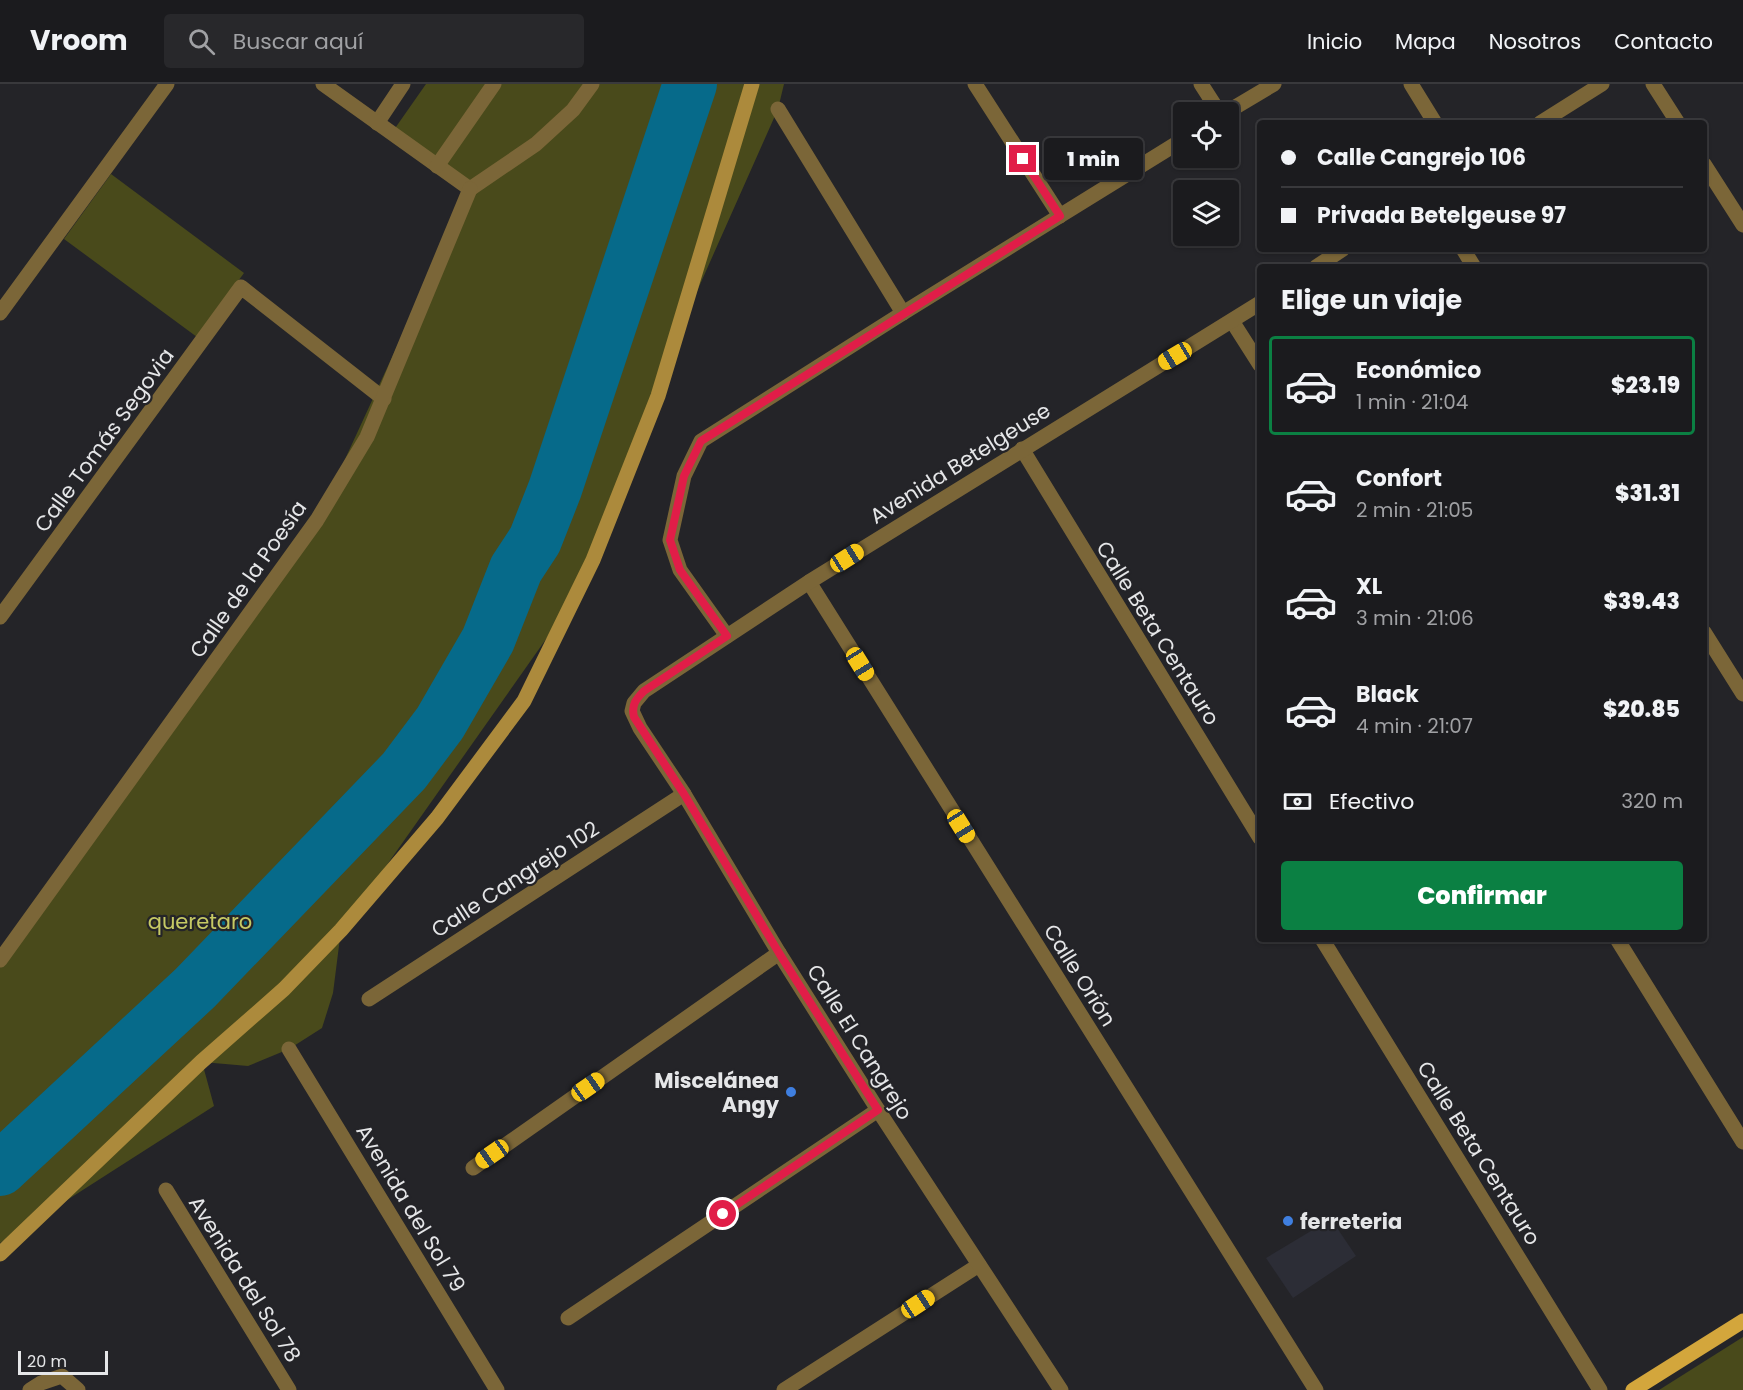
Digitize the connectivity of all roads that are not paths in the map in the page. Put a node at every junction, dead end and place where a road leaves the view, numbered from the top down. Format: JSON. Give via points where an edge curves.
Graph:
{"nodes":[{"id":1,"x":167,"y":84,"type":"edge"},
{"id":2,"x":323,"y":84,"type":"edge"},
{"id":3,"x":403,"y":84,"type":"edge"},
{"id":4,"x":494,"y":84,"type":"edge"},
{"id":5,"x":592,"y":84,"type":"edge"},
{"id":6,"x":752,"y":84,"type":"edge"},
{"id":7,"x":975,"y":84,"type":"edge"},
{"id":8,"x":1201,"y":84,"type":"edge"},
{"id":9,"x":1274,"y":84,"type":"edge"},
{"id":10,"x":1411,"y":84,"type":"edge"},
{"id":11,"x":1602,"y":84,"type":"edge"},
{"id":12,"x":1653,"y":84,"type":"edge"},
{"id":13,"x":1213,"y":102,"type":"edge"},
{"id":14,"x":1239,"y":105,"type":"edge"},
{"id":15,"x":778,"y":109,"type":"dead end"},
{"id":16,"x":1433,"y":120,"type":"edge"},
{"id":17,"x":1544,"y":120,"type":"edge"},
{"id":18,"x":1676,"y":120,"type":"edge"},
{"id":19,"x":377,"y":123,"type":"junction"},
{"id":20,"x":1173,"y":146,"type":"edge"},
{"id":21,"x":437,"y":166,"type":"junction"},
{"id":22,"x":1707,"y":169,"type":"edge"},
{"id":23,"x":470,"y":189,"type":"junction"},
{"id":24,"x":1060,"y":216,"type":"junction"},
{"id":25,"x":1743,"y":225,"type":"edge"},
{"id":26,"x":1338,"y":252,"type":"edge"},
{"id":27,"x":1320,"y":264,"type":"edge"},
{"id":28,"x":1257,"y":305,"type":"edge"},
{"id":29,"x":0,"y":313,"type":"edge"},
{"id":30,"x":903,"y":313,"type":"junction"},
{"id":31,"x":1232,"y":321,"type":"junction"},
{"id":32,"x":1257,"y":360,"type":"edge"},
{"id":33,"x":384,"y":399,"type":"junction"},
{"id":34,"x":1022,"y":449,"type":"junction"},
{"id":35,"x":808,"y":582,"type":"junction"},
{"id":36,"x":0,"y":617,"type":"edge"},
{"id":37,"x":727,"y":636,"type":"junction"},
{"id":38,"x":1707,"y":637,"type":"edge"},
{"id":39,"x":1743,"y":694,"type":"edge"},
{"id":40,"x":632,"y":711,"type":"joint"},
{"id":41,"x":684,"y":794,"type":"junction"},
{"id":42,"x":1257,"y":833,"type":"edge"},
{"id":43,"x":1324,"y":942,"type":"edge"},
{"id":44,"x":1619,"y":942,"type":"edge"},
{"id":45,"x":779,"y":953,"type":"junction"},
{"id":46,"x":0,"y":960,"type":"edge"},
{"id":47,"x":369,"y":999,"type":"dead end"},
{"id":48,"x":290,"y":1049,"type":"dead end"},
{"id":49,"x":878,"y":1110,"type":"junction"},
{"id":50,"x":1743,"y":1142,"type":"edge"},
{"id":51,"x":473,"y":1168,"type":"dead end"},
{"id":52,"x":166,"y":1190,"type":"dead end"},
{"id":53,"x":0,"y":1254,"type":"edge"},
{"id":54,"x":979,"y":1265,"type":"junction"},
{"id":55,"x":568,"y":1318,"type":"dead end"},
{"id":56,"x":1743,"y":1321,"type":"edge"},
{"id":57,"x":30,"y":1390,"type":"edge"},
{"id":58,"x":78,"y":1390,"type":"edge"},
{"id":59,"x":289,"y":1390,"type":"edge"},
{"id":60,"x":497,"y":1390,"type":"edge"},
{"id":61,"x":784,"y":1390,"type":"edge"},
{"id":62,"x":1061,"y":1390,"type":"edge"},
{"id":63,"x":1316,"y":1390,"type":"edge"},
{"id":64,"x":1600,"y":1390,"type":"edge"},
{"id":65,"x":1633,"y":1390,"type":"edge"}],
"edges":[{"from":1,"to":29,"type":"street"},
{"from":2,"to":19,"type":"street"},
{"from":3,"to":19,"type":"street"},
{"from":4,"to":21,"type":"street"},
{"from":5,"to":23,"type":"street","via":[[573,110],[536,144]]},
{"from":6,"to":53,"type":"main road","via":[[658,396],[593,560],[524,701],[437,818],[341,930],[284,989],[201,1062]]},
{"from":7,"to":24,"type":"street"},
{"from":8,"to":13,"type":"street"},
{"from":9,"to":14,"type":"street"},
{"from":10,"to":16,"type":"street"},
{"from":11,"to":17,"type":"street"},
{"from":12,"to":18,"type":"street"},
{"from":15,"to":30,"type":"street"},
{"from":19,"to":21,"type":"street"},
{"from":20,"to":24,"type":"street"},
{"from":21,"to":23,"type":"street"},
{"from":22,"to":25,"type":"street"},
{"from":23,"to":33,"type":"street","name":"Calle de la Poesía"},
{"from":24,"to":30,"type":"street"},
{"from":26,"to":27,"type":"street"},
{"from":28,"to":31,"type":"street","name":"Avenida Betelgeuse"},
{"from":30,"to":37,"type":"street","via":[[701,441],[684,476],[670,540],[680,570]]},
{"from":31,"to":32,"type":"street"},
{"from":31,"to":34,"type":"street","name":"Avenida Betelgeuse"},
{"from":33,"to":36,"type":"street","name":"Calle Tomás Segovia","via":[[241,287]]},
{"from":33,"to":46,"type":"street","name":"Calle de la Poesía","via":[[367,437],[317,520]]},
{"from":34,"to":35,"type":"street","name":"Avenida Betelgeuse"},
{"from":34,"to":42,"type":"street","name":"Calle Beta Centauro"},
{"from":35,"to":37,"type":"street","name":"Avenida Betelgeuse"},
{"from":35,"to":63,"type":"street","name":"Calle Orión"},
{"from":37,"to":40,"type":"street","name":"Avenida Betelgeuse","via":[[644,691]]},
{"from":38,"to":39,"type":"street"},
{"from":40,"to":41,"type":"street","name":"Calle El Cangrejo"},
{"from":41,"to":45,"type":"street","name":"Calle El Cangrejo"},
{"from":41,"to":47,"type":"street","name":"Calle Cangrejo 102"},
{"from":43,"to":64,"type":"street","name":"Calle Beta Centauro"},
{"from":44,"to":50,"type":"street"},
{"from":45,"to":49,"type":"street","name":"Calle El Cangrejo"},
{"from":45,"to":51,"type":"street"},
{"from":48,"to":60,"type":"street","name":"Avenida del Sol 79"},
{"from":49,"to":54,"type":"street","name":"Calle El Cangrejo"},
{"from":49,"to":55,"type":"street"},
{"from":52,"to":59,"type":"street","name":"Avenida del Sol 78"},
{"from":54,"to":61,"type":"street"},
{"from":54,"to":62,"type":"street","name":"Calle El Cangrejo"},
{"from":56,"to":65,"type":"main road"},
{"from":57,"to":58,"type":"street","via":[[62,1376]]}]}
